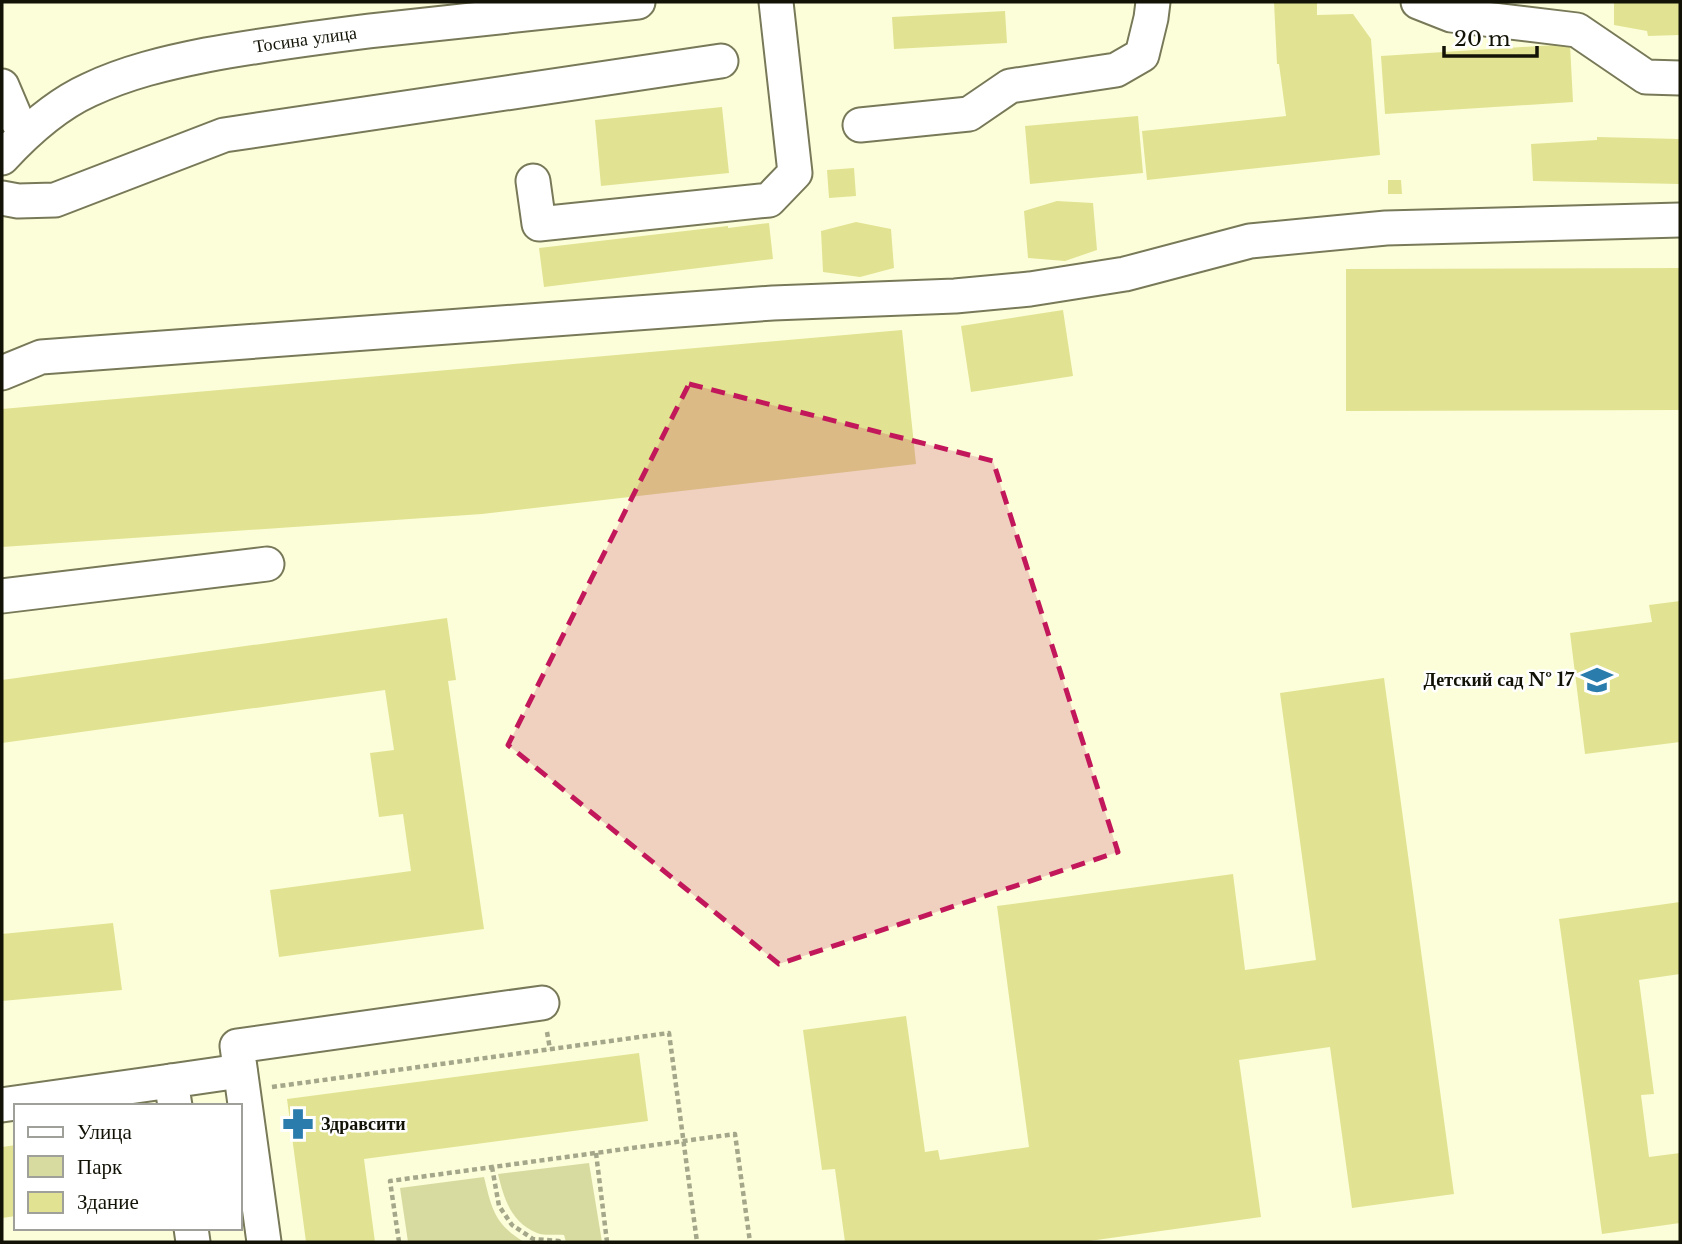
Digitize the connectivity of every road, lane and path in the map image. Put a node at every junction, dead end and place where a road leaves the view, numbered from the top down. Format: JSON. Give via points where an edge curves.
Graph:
{"nodes":[{"id":1,"x":638,"y":2,"type":"edge"},
{"id":2,"x":776,"y":2,"type":"edge"},
{"id":3,"x":1153,"y":2,"type":"edge"},
{"id":4,"x":1418,"y":2,"type":"edge"},
{"id":5,"x":721,"y":61,"type":"dead end"},
{"id":6,"x":1680,"y":78,"type":"edge"},
{"id":7,"x":2,"y":86,"type":"edge"},
{"id":8,"x":860,"y":125,"type":"dead end"},
{"id":9,"x":26,"y":133,"type":"junction"},
{"id":10,"x":2,"y":158,"type":"edge"},
{"id":11,"x":533,"y":181,"type":"dead end"},
{"id":12,"x":2,"y":198,"type":"edge"},
{"id":13,"x":1680,"y":220,"type":"edge"},
{"id":14,"x":2,"y":373,"type":"edge"},
{"id":15,"x":267,"y":564,"type":"dead end"},
{"id":16,"x":2,"y":596,"type":"edge"},
{"id":17,"x":542,"y":1003,"type":"dead end"},
{"id":18,"x":242,"y":1081,"type":"junction"},
{"id":19,"x":173,"y":1093,"type":"edge"},
{"id":20,"x":16,"y":1104,"type":"edge"},
{"id":21,"x":683,"y":1141,"type":"junction"},
{"id":22,"x":596,"y":1153,"type":"junction"},
{"id":23,"x":492,"y":1167,"type":"junction"},
{"id":24,"x":264,"y":1242,"type":"edge"},
{"id":25,"x":399,"y":1242,"type":"edge"},
{"id":26,"x":559,"y":1242,"type":"edge"},
{"id":27,"x":607,"y":1242,"type":"edge"},
{"id":28,"x":697,"y":1242,"type":"edge"},
{"id":29,"x":750,"y":1242,"type":"edge"}],
"edges":[{"from":1,"to":9,"type":"street","name":"Тосина улица","via":[[300,39],[182,60],[86,91]]},
{"from":2,"to":11,"type":"street","via":[[795,173],[769,200],[538,224]]},
{"from":3,"to":8,"type":"street","via":[[1142,55],[1116,70],[1010,86],[969,114]]},
{"from":4,"to":6,"type":"street","via":[[1451,15],[1577,30],[1646,78]]},
{"from":5,"to":12,"type":"street","via":[[224,135],[55,200]]},
{"from":7,"to":9,"type":"street"},
{"from":9,"to":10,"type":"street","name":"Тосина улица"},
{"from":13,"to":14,"type":"street","via":[[1317,234],[1250,242],[1125,274],[1030,289],[774,303],[41,357]]},
{"from":15,"to":16,"type":"street"},
{"from":17,"to":18,"type":"street","via":[[237,1046]]},
{"from":18,"to":19,"type":"street"},
{"from":18,"to":21,"type":"path","via":[[669,1032]]},
{"from":18,"to":24,"type":"street"},
{"from":19,"to":20,"type":"street"},
{"from":21,"to":22,"type":"path"},
{"from":21,"to":28,"type":"path"},
{"from":21,"to":29,"type":"path","via":[[735,1133]]},
{"from":22,"to":23,"type":"path"},
{"from":22,"to":27,"type":"path"},
{"from":23,"to":25,"type":"path","via":[[390,1181]]},
{"from":23,"to":26,"type":"path","via":[[499,1206],[512,1226],[533,1239]]}]}
